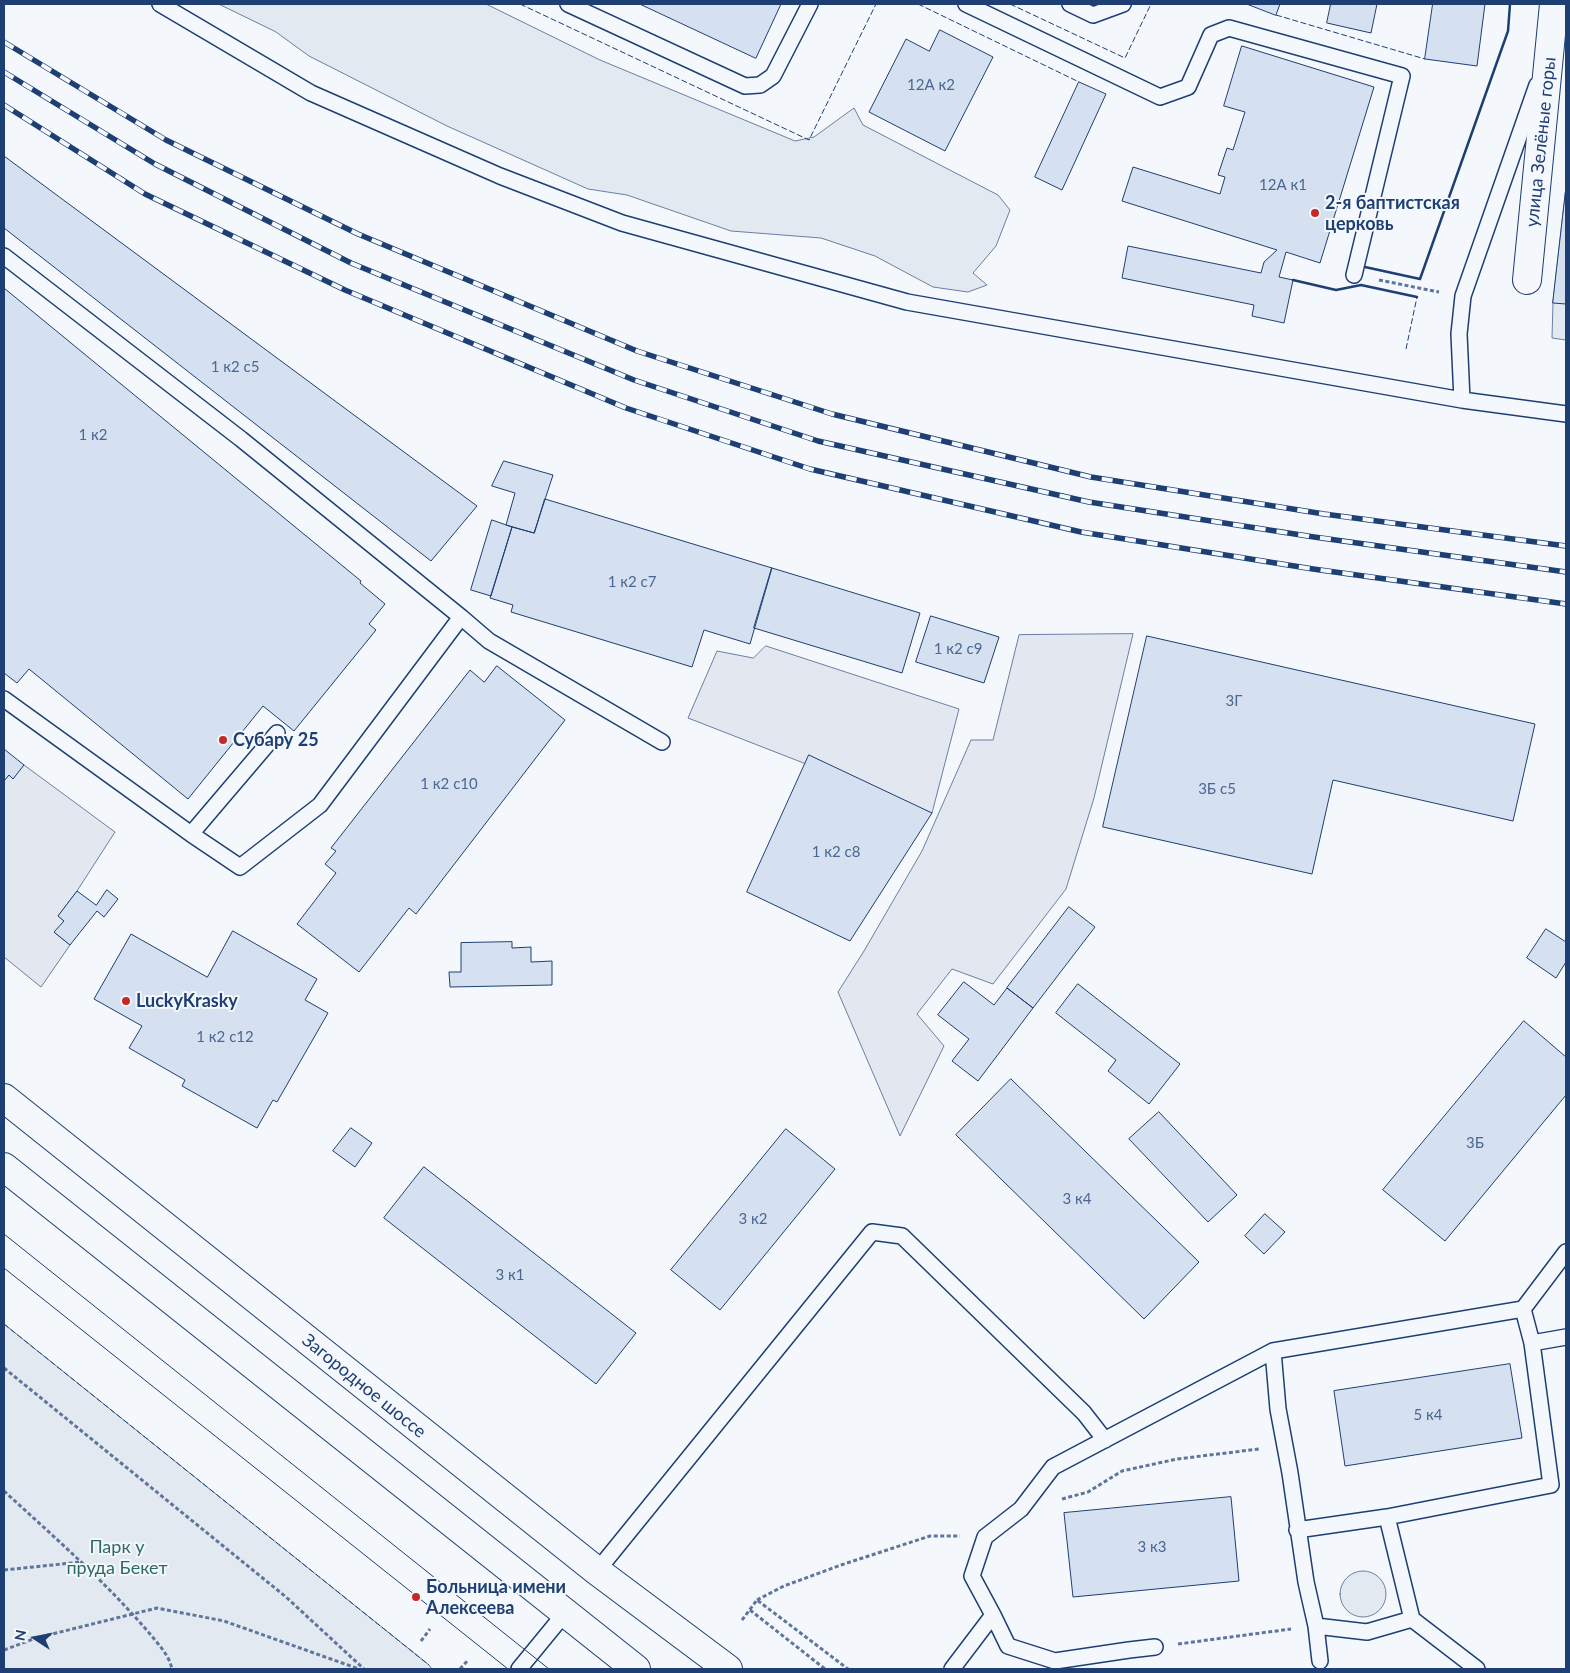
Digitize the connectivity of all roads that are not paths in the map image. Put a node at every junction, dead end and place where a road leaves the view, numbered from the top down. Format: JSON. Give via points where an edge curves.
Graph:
{"nodes":[{"id":1,"x":160,"y":4,"type":"edge"},
{"id":2,"x":568,"y":4,"type":"edge"},
{"id":3,"x":810,"y":4,"type":"edge"},
{"id":4,"x":966,"y":4,"type":"edge"},
{"id":5,"x":1070,"y":4,"type":"edge"},
{"id":6,"x":1122,"y":4,"type":"edge"},
{"id":7,"x":1554,"y":4,"type":"edge"},
{"id":8,"x":1550,"y":48,"type":"junction"},
{"id":9,"x":4,"y":256,"type":"edge"},
{"id":10,"x":1354,"y":275,"type":"dead end"},
{"id":11,"x":1527,"y":280,"type":"dead end"},
{"id":12,"x":1462,"y":400,"type":"junction"},
{"id":13,"x":1566,"y":414,"type":"edge"},
{"id":14,"x":461,"y":618,"type":"junction"},
{"id":15,"x":4,"y":699,"type":"edge"},
{"id":16,"x":277,"y":733,"type":"dead end"},
{"id":17,"x":662,"y":742,"type":"dead end"},
{"id":18,"x":191,"y":834,"type":"junction"},
{"id":19,"x":4,"y":1098,"type":"edge"},
{"id":20,"x":4,"y":1167,"type":"edge"},
{"id":21,"x":1566,"y":1252,"type":"edge"},
{"id":22,"x":1523,"y":1309,"type":"junction"},
{"id":23,"x":1566,"y":1337,"type":"edge"},
{"id":24,"x":1532,"y":1343,"type":"junction"},
{"id":25,"x":1273,"y":1351,"type":"junction"},
{"id":26,"x":1105,"y":1440,"type":"junction"},
{"id":27,"x":1387,"y":1517,"type":"junction"},
{"id":28,"x":1297,"y":1530,"type":"junction"},
{"id":29,"x":597,"y":1571,"type":"junction"},
{"id":30,"x":565,"y":1614,"type":"junction"},
{"id":31,"x":993,"y":1615,"type":"junction"},
{"id":32,"x":1412,"y":1619,"type":"junction"},
{"id":33,"x":1316,"y":1626,"type":"junction"},
{"id":34,"x":1155,"y":1647,"type":"road end"},
{"id":35,"x":1320,"y":1661,"type":"dead end"},
{"id":36,"x":519,"y":1669,"type":"edge"},
{"id":37,"x":636,"y":1669,"type":"edge"},
{"id":38,"x":728,"y":1669,"type":"edge"},
{"id":39,"x":952,"y":1669,"type":"edge"},
{"id":40,"x":1477,"y":1669,"type":"edge"}],
"edges":[{"from":1,"to":12,"type":"lane","via":[[311,92],[500,176],[622,223],[907,302]]},
{"from":2,"to":3,"type":"lane","via":[[745,86],[760,85],[773,76]]},
{"from":4,"to":10,"type":"lane","via":[[1160,97],[1188,87],[1211,35],[1229,28],[1402,76]]},
{"from":5,"to":6,"type":"lane","via":[[1093,15]]},
{"from":7,"to":8,"type":"main road","name":"улица Зелёные горы"},
{"from":8,"to":11,"type":"main road","name":"улица Зелёные горы"},
{"from":8,"to":12,"type":"lane","via":[[1463,296],[1459,334]]},
{"from":9,"to":14,"type":"lane","via":[[241,439]]},
{"from":12,"to":13,"type":"lane"},
{"from":14,"to":17,"type":"lane","via":[[489,641]]},
{"from":14,"to":18,"type":"lane","via":[[320,805],[240,867]]},
{"from":15,"to":18,"type":"lane"},
{"from":16,"to":18,"type":"lane"},
{"from":19,"to":29,"type":"main road","name":"Загородное шоссе"},
{"from":20,"to":30,"type":"main road"},
{"from":21,"to":22,"type":"lane"},
{"from":22,"to":24,"type":"lane"},
{"from":22,"to":25,"type":"lane"},
{"from":23,"to":24,"type":"lane"},
{"from":24,"to":27,"type":"lane","via":[[1551,1485]]},
{"from":25,"to":26,"type":"lane"},
{"from":25,"to":28,"type":"lane","via":[[1278,1409]]},
{"from":26,"to":29,"type":"lane","via":[[1084,1413],[902,1236],[872,1232]]},
{"from":26,"to":31,"type":"lane","via":[[1053,1467],[1021,1509],[985,1537],[972,1576]]},
{"from":27,"to":28,"type":"lane"},
{"from":27,"to":32,"type":"lane"},
{"from":28,"to":33,"type":"lane"},
{"from":29,"to":38,"type":"main road","name":"Загородное шоссе"},
{"from":30,"to":36,"type":"lane"},
{"from":30,"to":37,"type":"main road"},
{"from":31,"to":34,"type":"lane","via":[[1008,1646],[1056,1661]]},
{"from":31,"to":39,"type":"lane"},
{"from":32,"to":33,"type":"lane","via":[[1367,1632]]},
{"from":32,"to":40,"type":"lane"},
{"from":33,"to":35,"type":"lane"}]}
